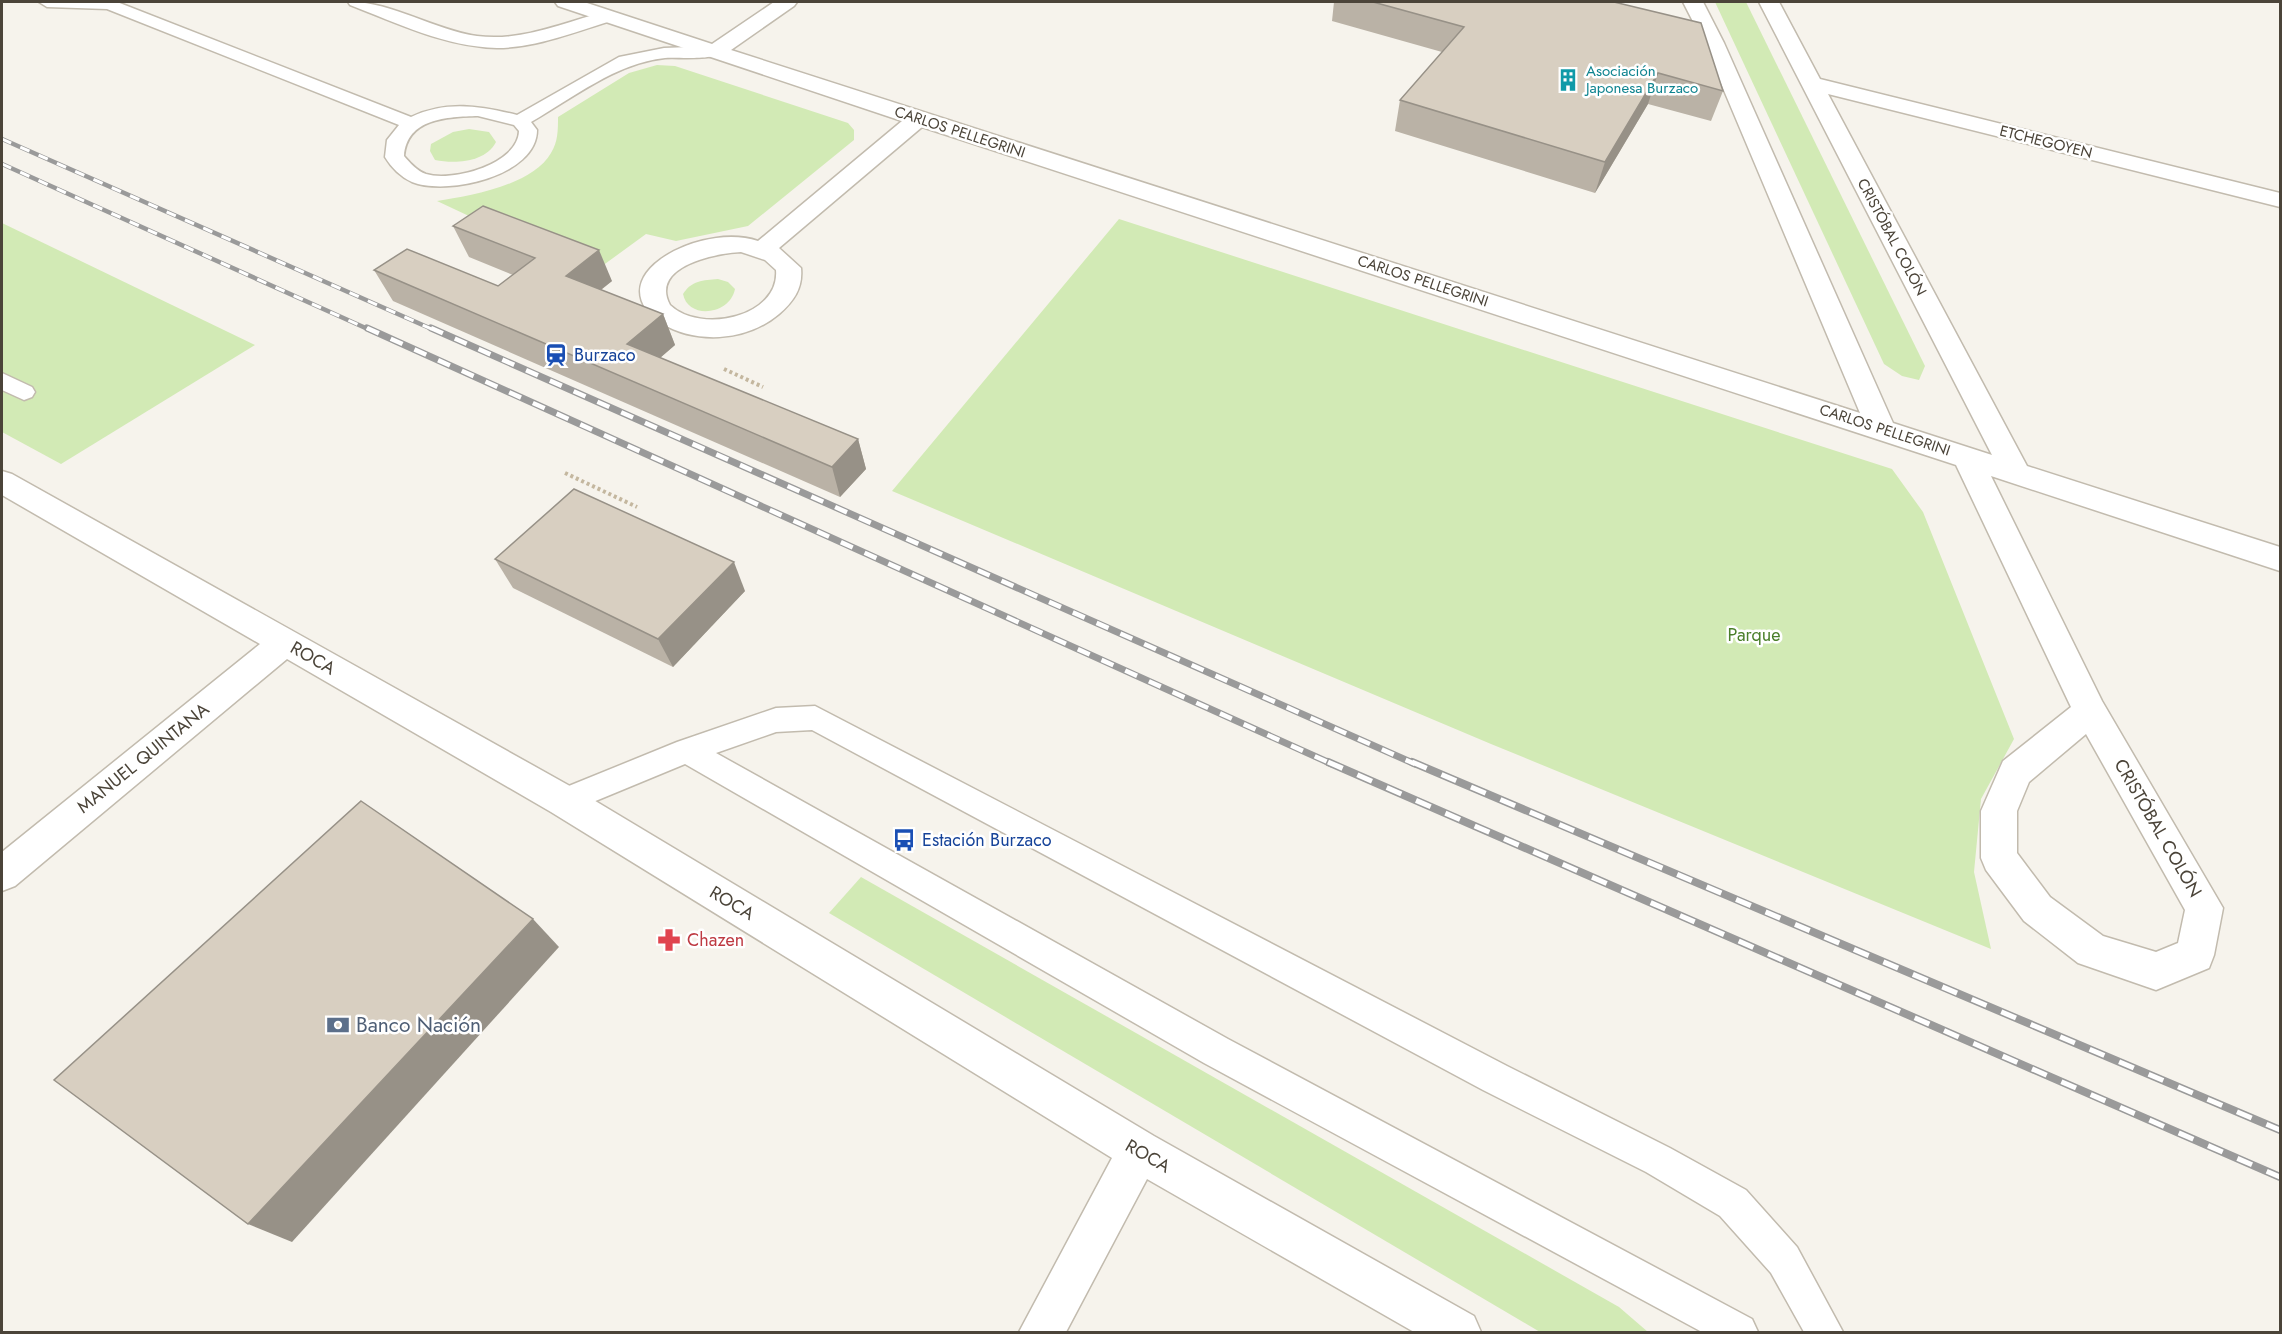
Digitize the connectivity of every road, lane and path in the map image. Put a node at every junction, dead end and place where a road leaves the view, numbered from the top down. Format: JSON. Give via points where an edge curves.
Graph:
{"nodes":[{"id":1,"x":47,"y":2,"type":"edge"},
{"id":2,"x":356,"y":2,"type":"edge"},
{"id":3,"x":566,"y":2,"type":"edge"},
{"id":4,"x":787,"y":2,"type":"edge"},
{"id":5,"x":1693,"y":2,"type":"edge"},
{"id":6,"x":1769,"y":2,"type":"edge"},
{"id":7,"x":107,"y":3,"type":"edge"},
{"id":8,"x":608,"y":16,"type":"junction"},
{"id":9,"x":715,"y":51,"type":"junction"},
{"id":10,"x":1811,"y":83,"type":"junction"},
{"id":11,"x":918,"y":119,"type":"junction"},
{"id":12,"x":520,"y":121,"type":"junction"},
{"id":13,"x":412,"y":124,"type":"junction"},
{"id":14,"x":2280,"y":200,"type":"edge"},
{"id":15,"x":764,"y":248,"type":"junction"},
{"id":16,"x":2,"y":381,"type":"edge"},
{"id":17,"x":24,"y":392,"type":"dead end"},
{"id":18,"x":1881,"y":429,"type":"junction"},
{"id":19,"x":1966,"y":456,"type":"junction"},
{"id":20,"x":565,"y":473,"type":"dead end"},
{"id":21,"x":2016,"y":473,"type":"junction"},
{"id":22,"x":2,"y":482,"type":"edge"},
{"id":23,"x":637,"y":507,"type":"dead end"},
{"id":24,"x":2280,"y":559,"type":"edge"},
{"id":25,"x":285,"y":642,"type":"junction"},
{"id":26,"x":2090,"y":711,"type":"junction"},
{"id":27,"x":687,"y":751,"type":"junction"},
{"id":28,"x":564,"y":801,"type":"junction"},
{"id":29,"x":2,"y":874,"type":"edge"},
{"id":30,"x":1139,"y":1151,"type":"junction"},
{"id":31,"x":1042,"y":1332,"type":"edge"},
{"id":32,"x":1458,"y":1332,"type":"edge"},
{"id":33,"x":1739,"y":1332,"type":"edge"},
{"id":34,"x":1824,"y":1332,"type":"edge"}],
"edges":[{"from":1,"to":7,"type":"lane"},
{"from":2,"to":8,"type":"lane","via":[[458,39],[483,42],[538,37]]},
{"from":3,"to":8,"type":"street","name":"CARLOS PELLEGRINI"},
{"from":4,"to":9,"type":"street"},
{"from":5,"to":18,"type":"street"},
{"from":6,"to":10,"type":"street","name":"CRISTÓBAL COLÓN"},
{"from":7,"to":13,"type":"lane"},
{"from":8,"to":9,"type":"street","name":"CARLOS PELLEGRINI"},
{"from":9,"to":11,"type":"street","name":"CARLOS PELLEGRINI"},
{"from":9,"to":12,"type":"lane","via":[[663,53],[625,61]]},
{"from":10,"to":14,"type":"street","name":"ETCHEGOYEN"},
{"from":10,"to":21,"type":"street","name":"CRISTÓBAL COLÓN"},
{"from":11,"to":15,"type":"street"},
{"from":11,"to":18,"type":"street","name":"CARLOS PELLEGRINI"},
{"from":12,"to":13,"type":"lane","via":[[464,111]]},
{"from":12,"to":13,"type":"lane","via":[[528,130],[526,144],[511,160],[483,174],[450,181],[423,179],[407,171],[394,157],[396,139]]},
{"from":15,"to":15,"type":"street","via":[[743,244],[697,250],[661,273],[654,287],[653,302],[661,315],[696,329],[730,326],[761,316],[787,292],[791,279],[788,266]]},
{"from":16,"to":17,"type":"lane"},
{"from":18,"to":19,"type":"street","name":"CARLOS PELLEGRINI"},
{"from":19,"to":21,"type":"street","name":"CARLOS PELLEGRINI"},
{"from":19,"to":26,"type":"street","name":"CRISTÓBAL COLÓN"},
{"from":20,"to":23,"type":"path"},
{"from":21,"to":24,"type":"street","name":"CARLOS PELLEGRINI"},
{"from":22,"to":25,"type":"street","name":"ROCA"},
{"from":25,"to":28,"type":"street","name":"ROCA"},
{"from":25,"to":29,"type":"street","name":"MANUEL QUINTANA"},
{"from":26,"to":26,"type":"street","name":"CRISTÓBAL COLÓN","via":[[2015,772],[2000,811],[1999,858],[2037,909],[2092,950],[2156,971],[2195,955],[2204,908]]},
{"from":27,"to":28,"type":"lane"},
{"from":27,"to":33,"type":"lane","via":[[1216,1052]]},
{"from":27,"to":34,"type":"lane","via":[[776,720],[815,718],[1733,1203],[1784,1260]]},
{"from":28,"to":30,"type":"street","name":"ROCA"},
{"from":30,"to":31,"type":"street"},
{"from":30,"to":32,"type":"street","name":"ROCA"}]}
